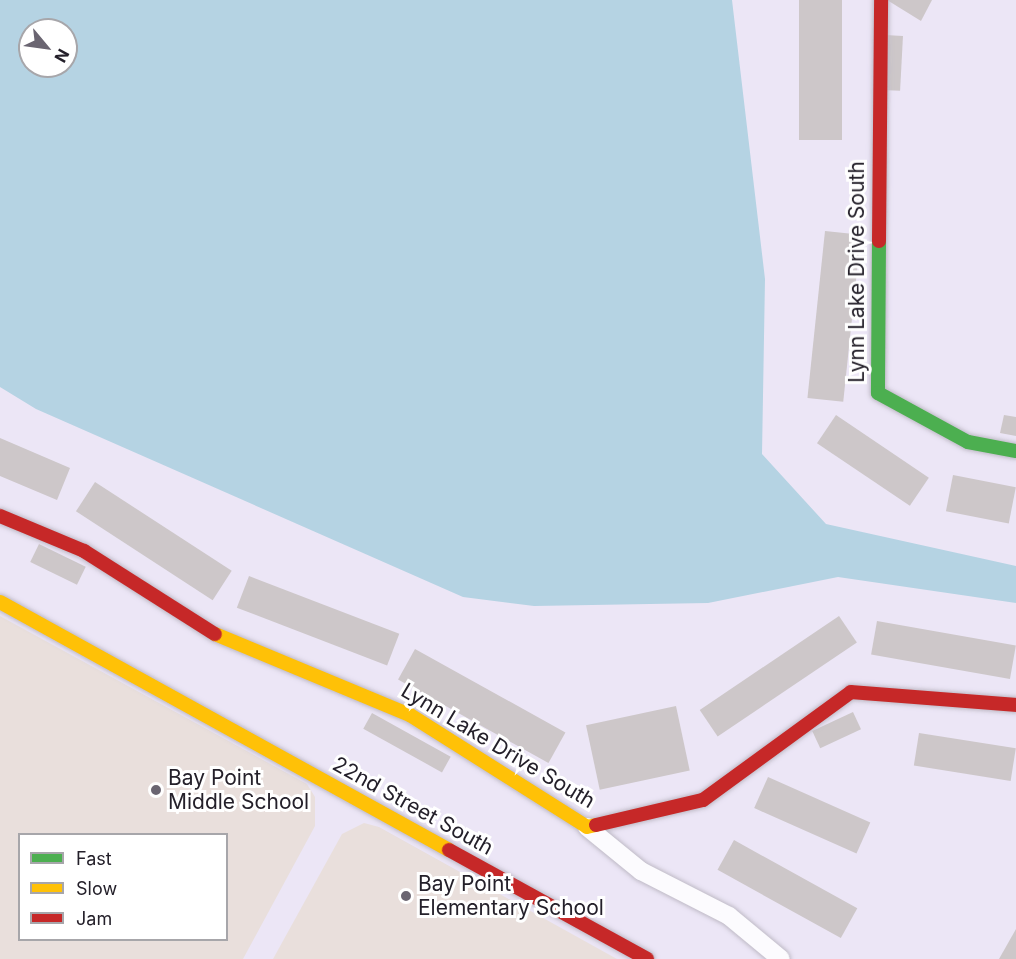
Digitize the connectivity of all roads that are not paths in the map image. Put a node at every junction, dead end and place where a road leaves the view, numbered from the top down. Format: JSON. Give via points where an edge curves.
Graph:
{"nodes":[{"id":1,"x":881,"y":0,"type":"edge"},
{"id":2,"x":1016,"y":451,"type":"edge"},
{"id":3,"x":0,"y":516,"type":"edge"},
{"id":4,"x":0,"y":602,"type":"edge"},
{"id":5,"x":1016,"y":705,"type":"edge"},
{"id":6,"x":587,"y":827,"type":"junction"},
{"id":7,"x":647,"y":959,"type":"edge"},
{"id":8,"x":781,"y":959,"type":"edge"}],
"edges":[{"from":1,"to":2,"type":"street","name":"Lynn Lake Drive South","via":[[878,393],[968,442]]},
{"from":3,"to":6,"type":"street","name":"Lynn Lake Drive South","via":[[84,551],[233,645],[410,715]]},
{"from":4,"to":7,"type":"street","name":"22nd Street South"},
{"from":5,"to":6,"type":"street","name":"Lynn Lake Drive South","via":[[873,690],[851,692],[702,800]]},
{"from":6,"to":8,"type":"street","via":[[642,870],[729,916]]}]}
